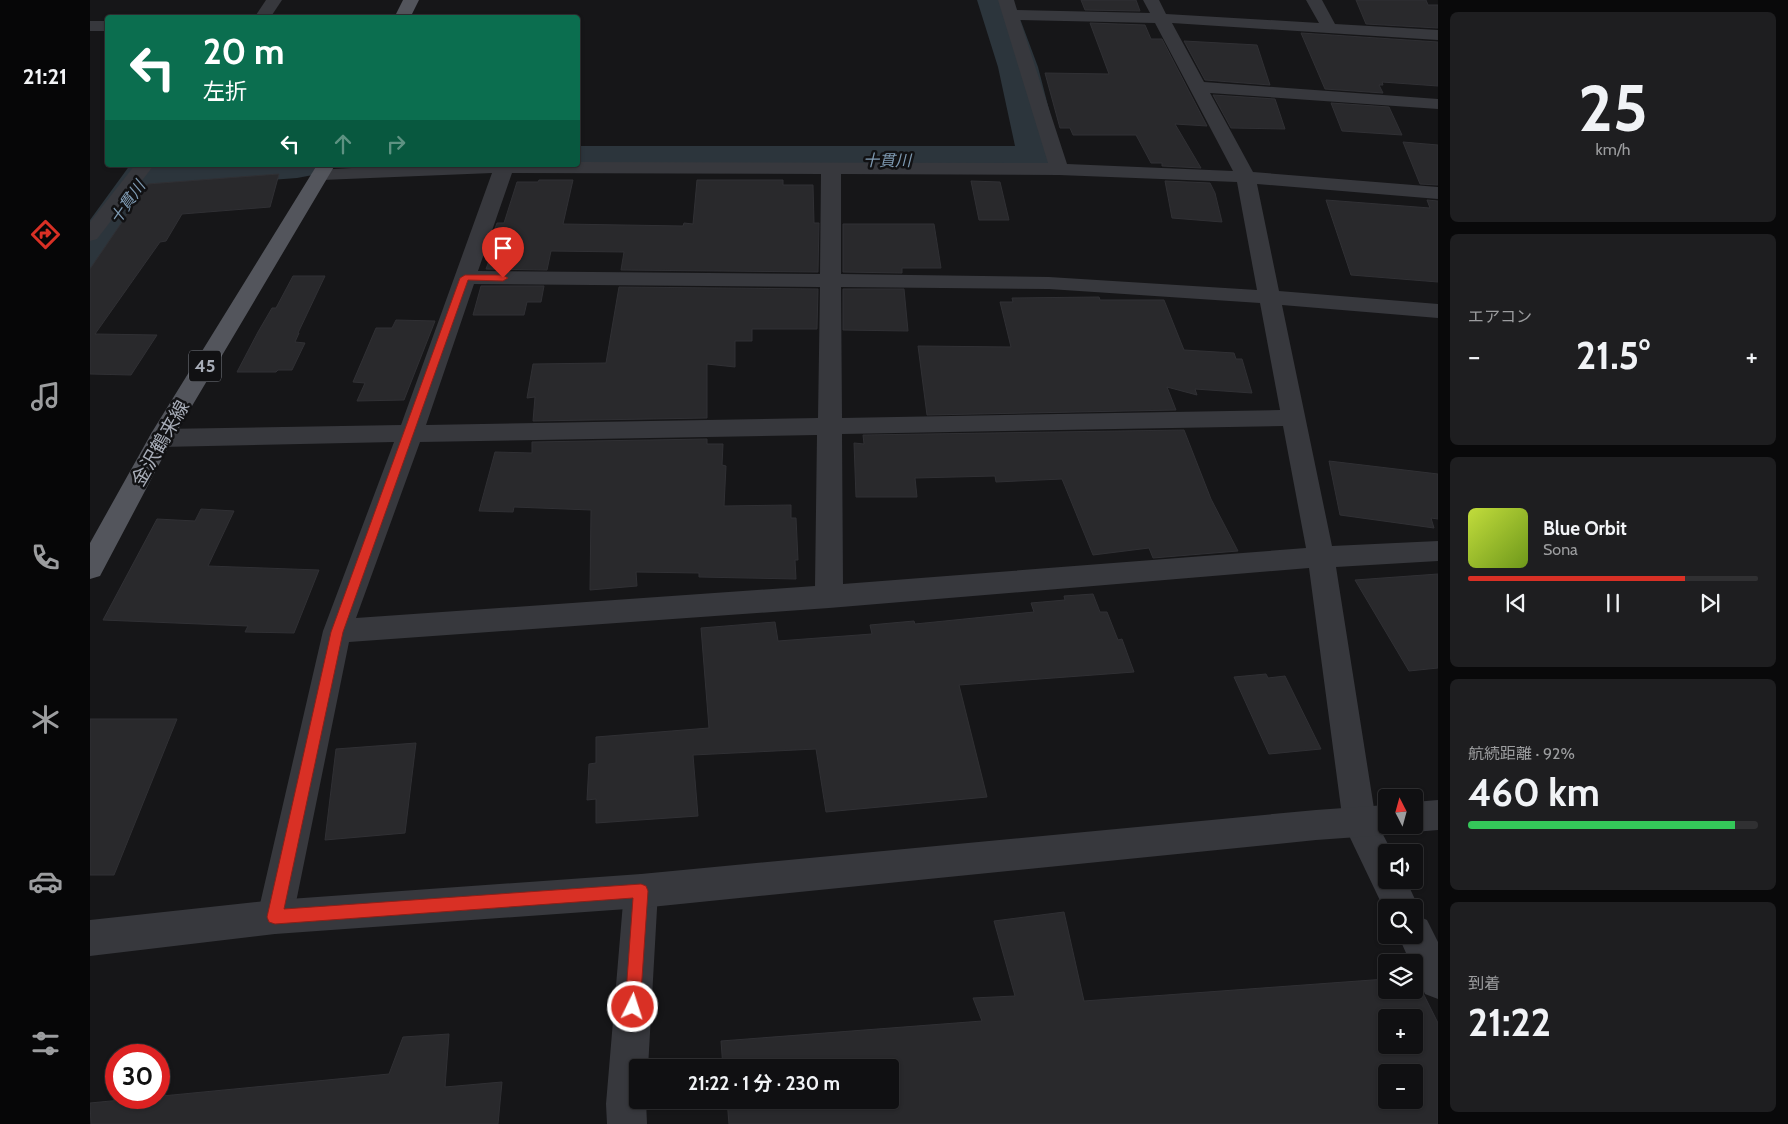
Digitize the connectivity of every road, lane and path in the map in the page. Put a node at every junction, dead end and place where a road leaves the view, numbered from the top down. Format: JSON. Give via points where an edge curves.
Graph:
{"nodes":[{"id":1,"x":274,"y":0,"type":"edge"},
{"id":2,"x":411,"y":0,"type":"edge"},
{"id":3,"x":1314,"y":0,"type":"edge"},
{"id":4,"x":1008,"y":8,"type":"edge"},
{"id":5,"x":1156,"y":9,"type":"edge"},
{"id":6,"x":264,"y":15,"type":"edge"},
{"id":7,"x":404,"y":15,"type":"edge"},
{"id":8,"x":90,"y":26,"type":"edge"},
{"id":9,"x":105,"y":26,"type":"edge"},
{"id":10,"x":1330,"y":29,"type":"junction"},
{"id":11,"x":1438,"y":35,"type":"edge"},
{"id":12,"x":1197,"y":88,"type":"junction"},
{"id":13,"x":1438,"y":104,"type":"edge"},
{"id":14,"x":144,"y":167,"type":"edge"},
{"id":15,"x":504,"y":167,"type":"junction"},
{"id":16,"x":324,"y":168,"type":"edge"},
{"id":17,"x":831,"y":168,"type":"junction"},
{"id":18,"x":1059,"y":169,"type":"junction"},
{"id":19,"x":1246,"y":177,"type":"junction"},
{"id":20,"x":1438,"y":193,"type":"edge"},
{"id":21,"x":90,"y":235,"type":"edge"},
{"id":22,"x":465,"y":278,"type":"junction"},
{"id":23,"x":831,"y":282,"type":"junction"},
{"id":24,"x":1268,"y":296,"type":"junction"},
{"id":25,"x":1438,"y":311,"type":"edge"},
{"id":26,"x":1293,"y":418,"type":"junction"},
{"id":27,"x":830,"y":426,"type":"junction"},
{"id":28,"x":410,"y":434,"type":"junction"},
{"id":29,"x":161,"y":438,"type":"junction"},
{"id":30,"x":1438,"y":550,"type":"edge"},
{"id":31,"x":1321,"y":557,"type":"junction"},
{"id":32,"x":90,"y":568,"type":"edge"},
{"id":33,"x":829,"y":597,"type":"junction"},
{"id":34,"x":337,"y":632,"type":"junction"},
{"id":35,"x":1438,"y":815,"type":"edge"},
{"id":36,"x":1423,"y":816,"type":"edge"},
{"id":37,"x":1373,"y":821,"type":"edge"},
{"id":38,"x":1378,"y":844,"type":"edge"},
{"id":39,"x":641,"y":891,"type":"junction"},
{"id":40,"x":275,"y":917,"type":"junction"},
{"id":41,"x":90,"y":938,"type":"edge"},
{"id":42,"x":1420,"y":944,"type":"edge"},
{"id":43,"x":1438,"y":981,"type":"edge"},
{"id":44,"x":627,"y":1124,"type":"edge"}],
"edges":[{"from":1,"to":6,"type":"street"},
{"from":2,"to":7,"type":"main road"},
{"from":3,"to":10,"type":"street"},
{"from":4,"to":5,"type":"street"},
{"from":4,"to":18,"type":"street"},
{"from":5,"to":10,"type":"street"},
{"from":5,"to":12,"type":"street"},
{"from":8,"to":9,"type":"street"},
{"from":10,"to":11,"type":"street"},
{"from":12,"to":13,"type":"street"},
{"from":12,"to":19,"type":"street"},
{"from":14,"to":21,"type":"street"},
{"from":15,"to":16,"type":"street"},
{"from":15,"to":17,"type":"street"},
{"from":15,"to":22,"type":"street"},
{"from":16,"to":29,"type":"main road","name":"金沢鶴来線","number":"45"},
{"from":17,"to":18,"type":"street"},
{"from":17,"to":23,"type":"street"},
{"from":18,"to":19,"type":"street"},
{"from":19,"to":20,"type":"street"},
{"from":19,"to":24,"type":"street"},
{"from":22,"to":23,"type":"street"},
{"from":22,"to":28,"type":"street"},
{"from":23,"to":24,"type":"street","via":[[1049,283]]},
{"from":23,"to":27,"type":"street"},
{"from":24,"to":25,"type":"street"},
{"from":24,"to":26,"type":"street"},
{"from":26,"to":27,"type":"street"},
{"from":26,"to":31,"type":"street"},
{"from":27,"to":28,"type":"street"},
{"from":27,"to":33,"type":"street"},
{"from":28,"to":29,"type":"street"},
{"from":28,"to":34,"type":"street"},
{"from":29,"to":32,"type":"main road","name":"金沢鶴来線","number":"45"},
{"from":30,"to":31,"type":"street"},
{"from":31,"to":33,"type":"street"},
{"from":31,"to":37,"type":"street"},
{"from":33,"to":34,"type":"street"},
{"from":34,"to":40,"type":"street"},
{"from":35,"to":36,"type":"street"},
{"from":37,"to":38,"type":"street"},
{"from":37,"to":39,"type":"street"},
{"from":39,"to":40,"type":"street"},
{"from":39,"to":44,"type":"street"},
{"from":40,"to":41,"type":"street"},
{"from":42,"to":43,"type":"street"}]}
